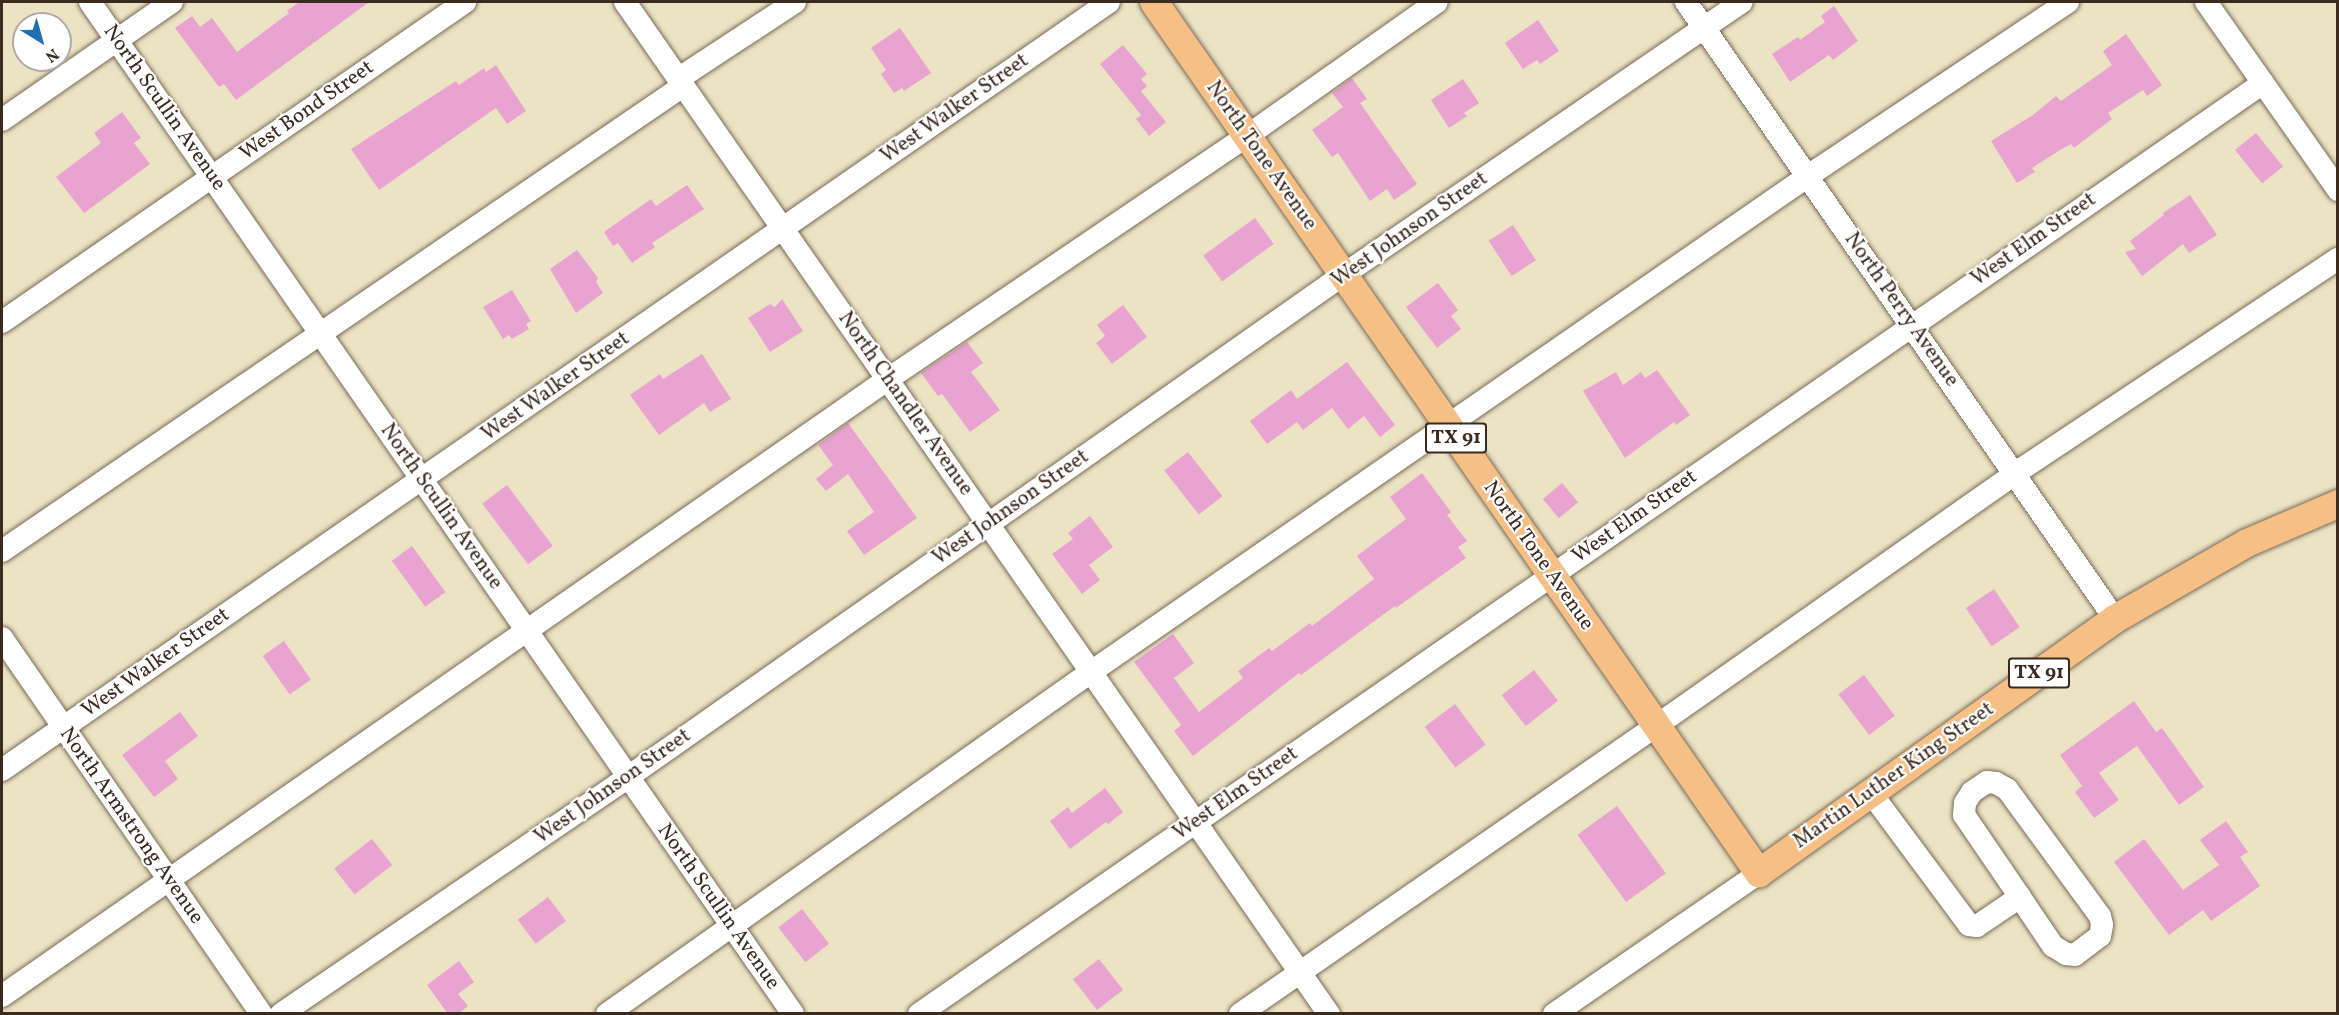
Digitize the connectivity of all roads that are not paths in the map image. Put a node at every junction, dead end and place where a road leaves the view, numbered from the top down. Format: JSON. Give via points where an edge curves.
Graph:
{"nodes":[{"id":1,"x":90,"y":2,"type":"edge"},
{"id":2,"x":172,"y":2,"type":"edge"},
{"id":3,"x":465,"y":2,"type":"edge"},
{"id":4,"x":624,"y":2,"type":"edge"},
{"id":5,"x":795,"y":2,"type":"edge"},
{"id":6,"x":1109,"y":2,"type":"edge"},
{"id":7,"x":1155,"y":2,"type":"edge"},
{"id":8,"x":1437,"y":2,"type":"edge"},
{"id":9,"x":1686,"y":2,"type":"edge"},
{"id":10,"x":1741,"y":2,"type":"edge"},
{"id":11,"x":2068,"y":2,"type":"edge"},
{"id":12,"x":2206,"y":2,"type":"edge"},
{"id":13,"x":1704,"y":27,"type":"junction"},
{"id":14,"x":117,"y":40,"type":"junction"},
{"id":15,"x":681,"y":82,"type":"junction"},
{"id":16,"x":2263,"y":82,"type":"junction"},
{"id":17,"x":2,"y":120,"type":"edge"},
{"id":18,"x":1247,"y":136,"type":"junction"},
{"id":19,"x":1808,"y":176,"type":"junction"},
{"id":20,"x":212,"y":177,"type":"junction"},
{"id":21,"x":2337,"y":190,"type":"edge"},
{"id":22,"x":783,"y":229,"type":"junction"},
{"id":23,"x":2337,"y":259,"type":"edge"},
{"id":24,"x":1344,"y":275,"type":"junction"},
{"id":25,"x":2,"y":322,"type":"edge"},
{"id":26,"x":1911,"y":325,"type":"junction"},
{"id":27,"x":320,"y":332,"type":"junction"},
{"id":28,"x":888,"y":379,"type":"junction"},
{"id":29,"x":1448,"y":426,"type":"junction"},
{"id":30,"x":2014,"y":474,"type":"junction"},
{"id":31,"x":422,"y":480,"type":"junction"},
{"id":32,"x":2337,"y":504,"type":"edge"},
{"id":33,"x":988,"y":524,"type":"junction"},
{"id":34,"x":2,"y":551,"type":"edge"},
{"id":35,"x":1551,"y":576,"type":"junction"},
{"id":36,"x":2115,"y":619,"type":"junction"},
{"id":37,"x":527,"y":630,"type":"junction"},
{"id":38,"x":2,"y":638,"type":"edge"},
{"id":39,"x":1091,"y":672,"type":"junction"},
{"id":40,"x":1656,"y":726,"type":"junction"},
{"id":41,"x":63,"y":727,"type":"junction"},
{"id":42,"x":2,"y":770,"type":"edge"},
{"id":43,"x":628,"y":777,"type":"junction"},
{"id":44,"x":1871,"y":793,"type":"junction"},
{"id":45,"x":1196,"y":822,"type":"junction"},
{"id":46,"x":1759,"y":873,"type":"junction"},
{"id":47,"x":169,"y":880,"type":"junction"},
{"id":48,"x":2020,"y":897,"type":"junction"},
{"id":49,"x":732,"y":927,"type":"junction"},
{"id":50,"x":1300,"y":972,"type":"junction"},
{"id":51,"x":2,"y":996,"type":"edge"},
{"id":52,"x":261,"y":1014,"type":"edge"},
{"id":53,"x":281,"y":1014,"type":"edge"},
{"id":54,"x":607,"y":1014,"type":"edge"},
{"id":55,"x":793,"y":1014,"type":"edge"},
{"id":56,"x":919,"y":1014,"type":"edge"},
{"id":57,"x":1240,"y":1014,"type":"edge"},
{"id":58,"x":1329,"y":1014,"type":"edge"},
{"id":59,"x":1554,"y":1014,"type":"edge"}],
"edges":[{"from":1,"to":14,"type":"street","name":"North Scullin Avenue"},
{"from":2,"to":14,"type":"street"},
{"from":3,"to":20,"type":"street","name":"West Bond Street"},
{"from":4,"to":15,"type":"street","name":"North Chandler Avenue"},
{"from":5,"to":15,"type":"street"},
{"from":6,"to":22,"type":"street","name":"West Walker Street"},
{"from":7,"to":18,"type":"main road","name":"North Tone Avenue","number":"TX 91"},
{"from":8,"to":18,"type":"street"},
{"from":9,"to":13,"type":"street","name":"North Perry Avenue"},
{"from":10,"to":13,"type":"street","name":"West Johnson Street"},
{"from":11,"to":19,"type":"street"},
{"from":12,"to":16,"type":"street"},
{"from":13,"to":19,"type":"street","name":"North Perry Avenue"},
{"from":13,"to":24,"type":"street","name":"West Johnson Street"},
{"from":14,"to":17,"type":"street"},
{"from":14,"to":20,"type":"street","name":"North Scullin Avenue"},
{"from":15,"to":22,"type":"street","name":"North Chandler Avenue"},
{"from":15,"to":27,"type":"street"},
{"from":16,"to":21,"type":"street"},
{"from":16,"to":26,"type":"street","name":"West Elm Street"},
{"from":18,"to":24,"type":"main road","name":"North Tone Avenue","number":"TX 91"},
{"from":18,"to":28,"type":"street"},
{"from":19,"to":26,"type":"street","name":"North Perry Avenue"},
{"from":19,"to":29,"type":"street"},
{"from":20,"to":25,"type":"street","name":"West Bond Street"},
{"from":20,"to":27,"type":"street","name":"North Scullin Avenue"},
{"from":22,"to":28,"type":"street","name":"North Chandler Avenue"},
{"from":22,"to":31,"type":"street","name":"West Walker Street"},
{"from":23,"to":30,"type":"street"},
{"from":24,"to":29,"type":"main road","name":"North Tone Avenue","number":"TX 91"},
{"from":24,"to":33,"type":"street","name":"West Johnson Street"},
{"from":26,"to":30,"type":"street","name":"North Perry Avenue"},
{"from":26,"to":35,"type":"street","name":"West Elm Street"},
{"from":27,"to":31,"type":"street","name":"North Scullin Avenue"},
{"from":27,"to":34,"type":"street"},
{"from":28,"to":33,"type":"street","name":"North Chandler Avenue"},
{"from":28,"to":37,"type":"street"},
{"from":29,"to":35,"type":"main road","name":"North Tone Avenue","number":"TX 91"},
{"from":29,"to":39,"type":"street"},
{"from":30,"to":36,"type":"street","name":"North Perry Avenue"},
{"from":30,"to":40,"type":"street"},
{"from":31,"to":37,"type":"street","name":"North Scullin Avenue"},
{"from":31,"to":41,"type":"street","name":"West Walker Street"},
{"from":32,"to":36,"type":"main road","name":"Martin Luther King Street","number":"TX 91","via":[[2247,543]]},
{"from":33,"to":39,"type":"street","name":"North Chandler Avenue"},
{"from":33,"to":43,"type":"street","name":"West Johnson Street"},
{"from":35,"to":40,"type":"main road","name":"North Tone Avenue","number":"TX 91"},
{"from":35,"to":45,"type":"street","name":"West Elm Street"},
{"from":36,"to":44,"type":"main road","name":"Martin Luther King Street","number":"TX 91"},
{"from":37,"to":43,"type":"street","name":"North Scullin Avenue"},
{"from":37,"to":47,"type":"street"},
{"from":38,"to":41,"type":"street","name":"North Armstrong Avenue"},
{"from":39,"to":45,"type":"street","name":"North Chandler Avenue"},
{"from":39,"to":49,"type":"street"},
{"from":40,"to":46,"type":"main road","name":"North Tone Avenue","number":"TX 91"},
{"from":40,"to":50,"type":"street"},
{"from":41,"to":42,"type":"street","name":"West Walker Street"},
{"from":41,"to":47,"type":"street","name":"North Armstrong Avenue"},
{"from":43,"to":49,"type":"street","name":"North Scullin Avenue"},
{"from":43,"to":53,"type":"street","name":"West Johnson Street"},
{"from":44,"to":46,"type":"main road","name":"Martin Luther King Street","number":"TX 91"},
{"from":44,"to":48,"type":"street","via":[[1969,925],[1977,926]]},
{"from":45,"to":50,"type":"street","name":"North Chandler Avenue"},
{"from":45,"to":56,"type":"street","name":"West Elm Street"},
{"from":46,"to":59,"type":"street","name":"Martin Luther King Street"},
{"from":47,"to":51,"type":"street"},
{"from":47,"to":52,"type":"street","name":"North Armstrong Avenue"},
{"from":48,"to":48,"type":"street","via":[[1964,815],[1972,792],[1987,782],[2007,789],[2100,916],[2100,936],[2075,955],[2066,954],[2053,946]]},
{"from":49,"to":54,"type":"street"},
{"from":49,"to":55,"type":"street","name":"North Scullin Avenue"},
{"from":50,"to":57,"type":"street"},
{"from":50,"to":58,"type":"street","name":"North Chandler Avenue"}]}
